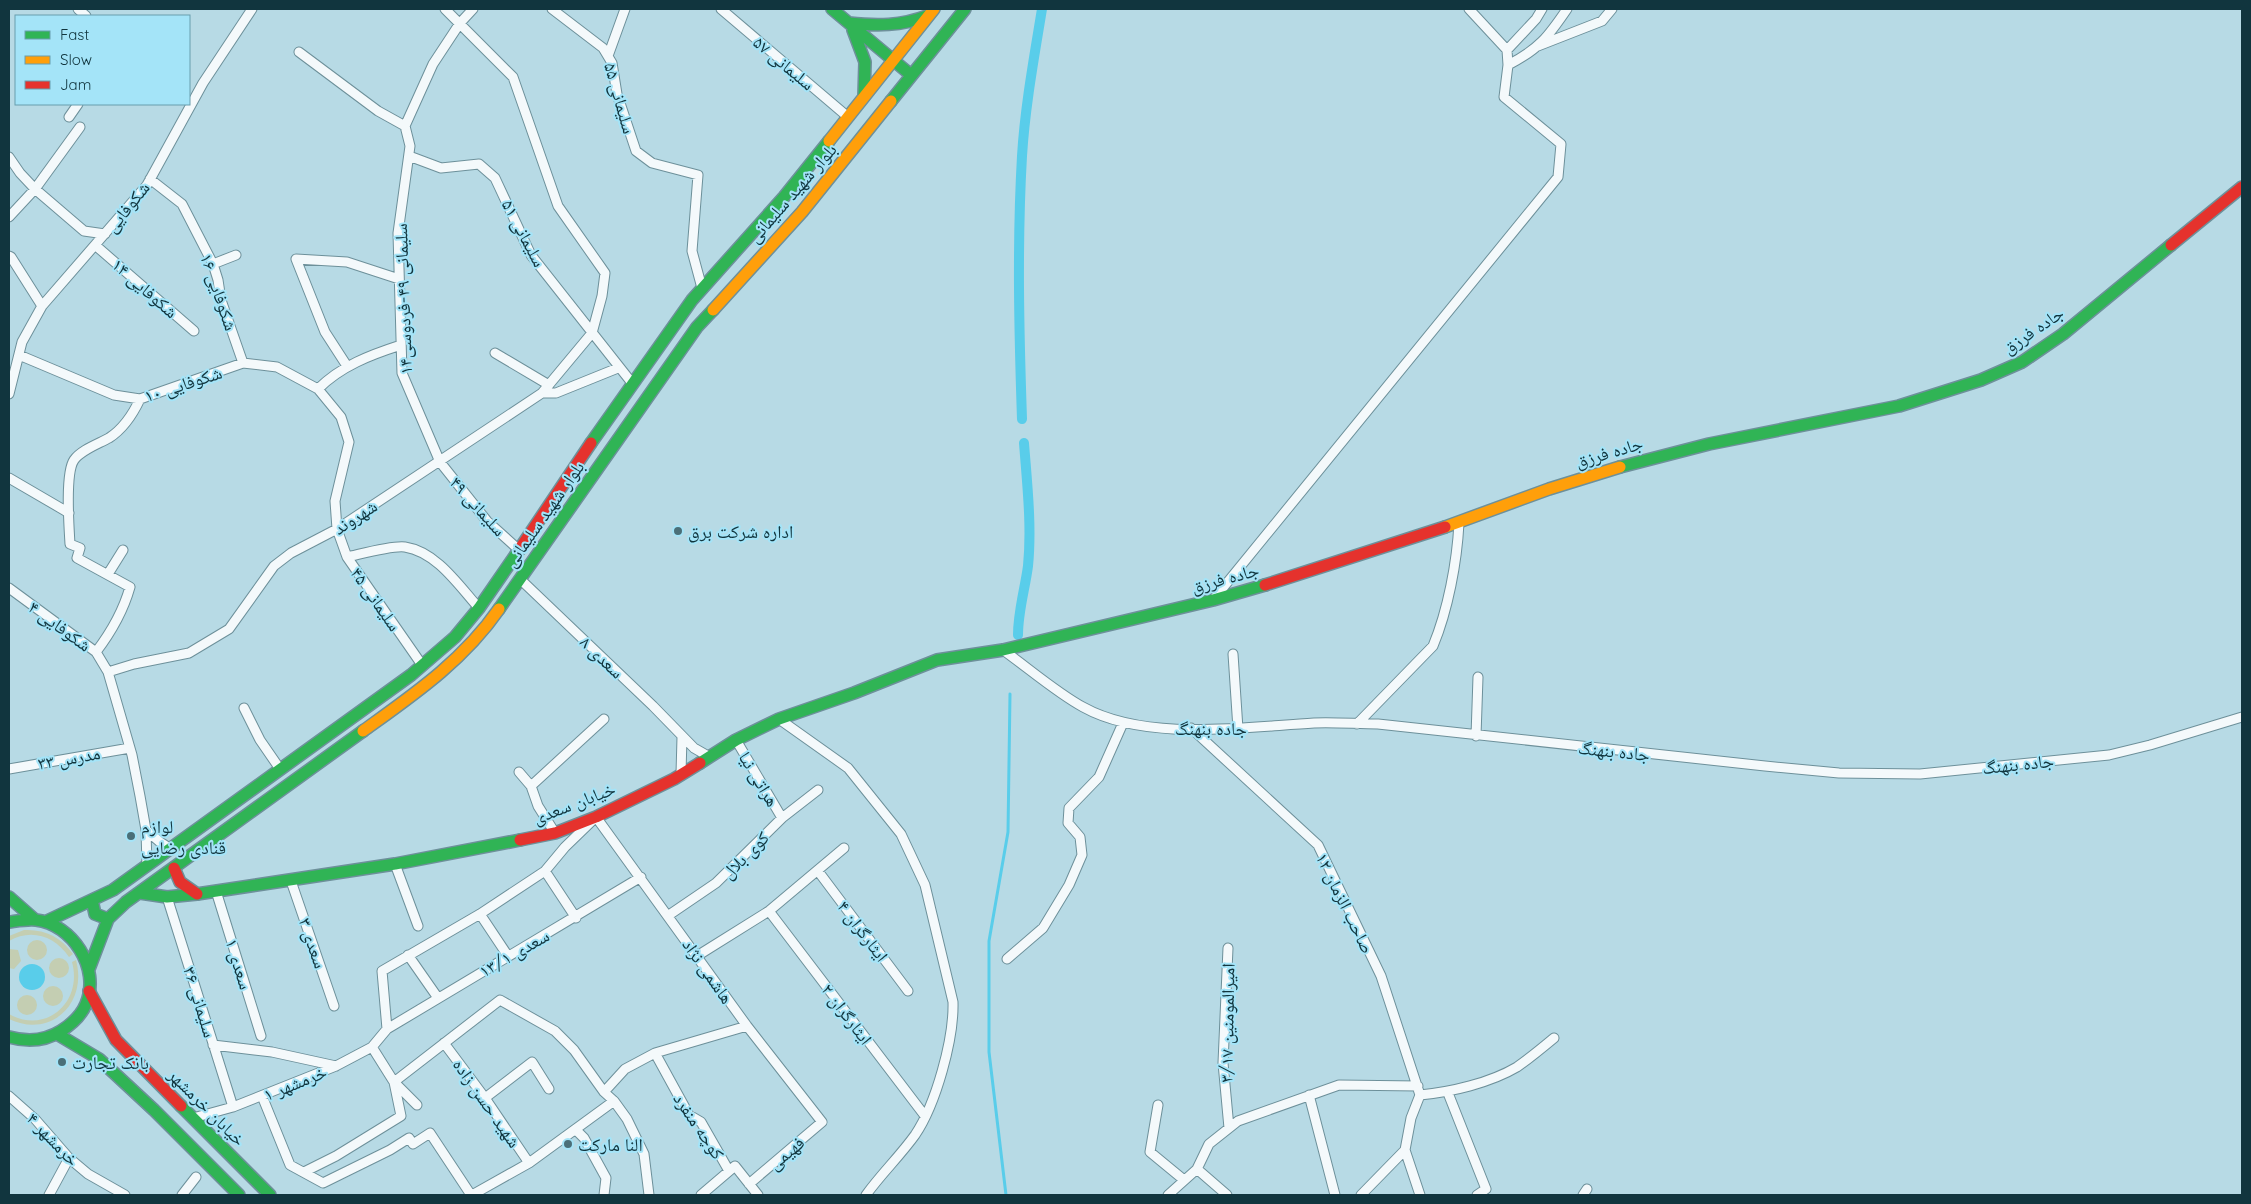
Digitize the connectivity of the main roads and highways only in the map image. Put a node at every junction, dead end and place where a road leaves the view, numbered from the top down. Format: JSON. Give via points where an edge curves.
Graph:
{"nodes":[{"id":1,"x":832,"y":9,"type":"edge"},
{"id":2,"x":964,"y":9,"type":"edge"},
{"id":3,"x":931,"y":12,"type":"edge"},
{"id":4,"x":849,"y":23,"type":"junction"},
{"id":5,"x":893,"y":61,"type":"junction"},
{"id":6,"x":911,"y":75,"type":"junction"},
{"id":7,"x":863,"y":98,"type":"junction"},
{"id":8,"x":2242,"y":187,"type":"edge"},
{"id":9,"x":552,"y":499,"type":"junction"},
{"id":10,"x":568,"y":511,"type":"junction"},
{"id":11,"x":937,"y":660,"type":"joint"},
{"id":12,"x":174,"y":868,"type":"junction"},
{"id":13,"x":140,"y":893,"type":"junction"},
{"id":14,"x":197,"y":894,"type":"junction"},
{"id":15,"x":9,"y":897,"type":"edge"},
{"id":16,"x":92,"y":900,"type":"junction"},
{"id":17,"x":34,"y":919,"type":"junction"},
{"id":18,"x":108,"y":919,"type":"junction"},
{"id":19,"x":47,"y":921,"type":"junction"},
{"id":20,"x":9,"y":922,"type":"edge"},
{"id":21,"x":89,"y":969,"type":"junction"},
{"id":22,"x":89,"y":991,"type":"junction"},
{"id":23,"x":57,"y":1034,"type":"junction"},
{"id":24,"x":9,"y":1037,"type":"edge"},
{"id":25,"x":152,"y":1077,"type":"junction"},
{"id":26,"x":136,"y":1093,"type":"junction"},
{"id":27,"x":239,"y":1195,"type":"edge"},
{"id":28,"x":270,"y":1195,"type":"edge"}],
"edges":[{"from":1,"to":4,"type":"main road"},
{"from":2,"to":6,"type":"main road","name":"بلوار شهید سلیمانی"},
{"from":3,"to":4,"type":"main road","via":[[898,26]]},
{"from":3,"to":5,"type":"main road","name":"بلوار شهید سلیمانی"},
{"from":4,"to":5,"type":"main road"},
{"from":4,"to":7,"type":"main road","via":[[867,64]]},
{"from":5,"to":6,"type":"main road"},
{"from":5,"to":7,"type":"main road","name":"بلوار شهید سلیمانی"},
{"from":6,"to":10,"type":"main road","name":"بلوار شهید سلیمانی","via":[[802,212],[697,328]]},
{"from":7,"to":9,"type":"main road","name":"بلوار شهید سلیمانی","via":[[784,197],[702,288]]},
{"from":8,"to":11,"type":"main road","name":"جاده فرزق","via":[[2063,334],[2022,362],[1981,380],[1899,406],[1635,462],[1301,575],[1213,600],[1003,650]]},
{"from":9,"to":10,"type":"main road"},
{"from":9,"to":16,"type":"main road","name":"بلوار شهید سلیمانی","via":[[479,608],[455,637],[422,665],[171,849],[113,890]]},
{"from":10,"to":12,"type":"main road","name":"بلوار شهید سلیمانی","via":[[477,638],[445,671]]},
{"from":11,"to":14,"type":"main road","name":"خیابان سعدی","via":[[779,719],[736,740],[681,774],[596,817],[555,833],[395,864]]},
{"from":12,"to":13,"type":"main road","name":"بلوار شهید سلیمانی"},
{"from":12,"to":14,"type":"main road","via":[[180,882]]},
{"from":13,"to":14,"type":"main road","name":"خیابان سعدی","via":[[167,897]]},
{"from":13,"to":18,"type":"main road","name":"بلوار شهید سلیمانی"},
{"from":15,"to":17,"type":"main road"},
{"from":16,"to":18,"type":"main road","via":[[94,912]]},
{"from":16,"to":19,"type":"main road","name":"بلوار شهید سلیمانی"},
{"from":17,"to":19,"type":"main road"},
{"from":17,"to":20,"type":"main road"},
{"from":18,"to":21,"type":"main road","name":"بلوار شهید سلیمانی"},
{"from":19,"to":21,"type":"main road","via":[[74,938]]},
{"from":21,"to":22,"type":"main road"},
{"from":22,"to":23,"type":"main road","via":[[81,1012]]},
{"from":22,"to":25,"type":"main road","name":"خیابان خرمشهر","via":[[116,1040]]},
{"from":23,"to":24,"type":"main road","via":[[25,1041]]},
{"from":23,"to":26,"type":"main road","via":[[99,1060]]},
{"from":25,"to":26,"type":"main road","via":[[139,1081]]},
{"from":25,"to":28,"type":"main road","name":"خیابان خرمشهر"},
{"from":26,"to":27,"type":"main road"}]}
